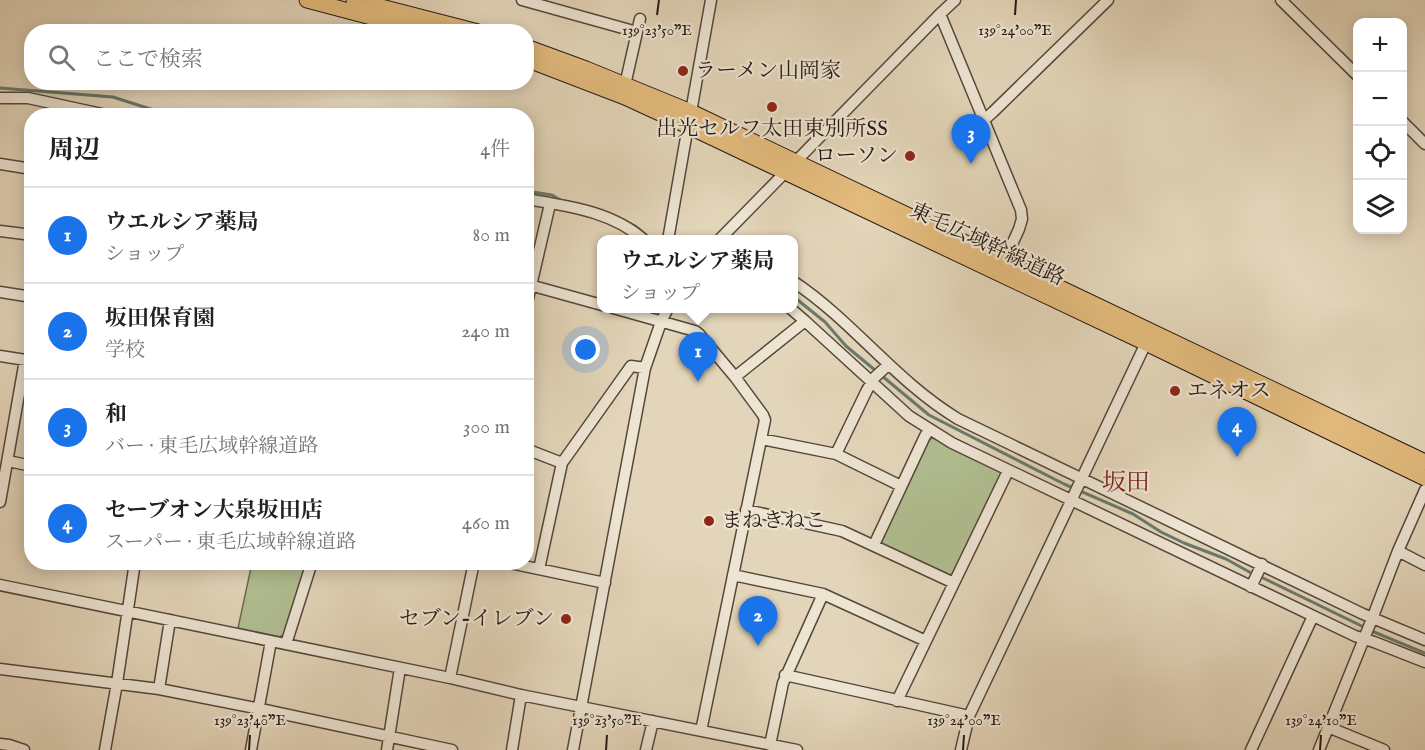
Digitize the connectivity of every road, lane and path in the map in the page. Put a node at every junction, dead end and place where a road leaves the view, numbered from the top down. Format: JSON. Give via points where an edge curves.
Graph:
{"nodes":[{"id":1,"x":307,"y":0,"type":"edge"},
{"id":2,"x":354,"y":0,"type":"edge"},
{"id":3,"x":522,"y":0,"type":"edge"},
{"id":4,"x":711,"y":0,"type":"edge"},
{"id":5,"x":955,"y":0,"type":"edge"},
{"id":6,"x":1108,"y":0,"type":"edge"},
{"id":7,"x":1281,"y":0,"type":"edge"},
{"id":8,"x":940,"y":14,"type":"junction"},
{"id":9,"x":640,"y":19,"type":"dead end"},
{"id":10,"x":398,"y":24,"type":"edge"},
{"id":11,"x":447,"y":24,"type":"edge"},
{"id":12,"x":637,"y":32,"type":"junction"},
{"id":13,"x":534,"y":50,"type":"edge"},
{"id":14,"x":534,"y":62,"type":"edge"},
{"id":15,"x":1354,"y":72,"type":"edge"},
{"id":16,"x":625,"y":85,"type":"junction"},
{"id":17,"x":0,"y":98,"type":"edge"},
{"id":18,"x":74,"y":108,"type":"edge"},
{"id":19,"x":690,"y":119,"type":"junction"},
{"id":20,"x":983,"y":121,"type":"junction"},
{"id":21,"x":1407,"y":126,"type":"edge"},
{"id":22,"x":1425,"y":144,"type":"edge"},
{"id":23,"x":0,"y":164,"type":"edge"},
{"id":24,"x":791,"y":167,"type":"junction"},
{"id":25,"x":24,"y":168,"type":"edge"},
{"id":26,"x":534,"y":201,"type":"edge"},
{"id":27,"x":550,"y":204,"type":"junction"},
{"id":28,"x":0,"y":231,"type":"edge"},
{"id":29,"x":24,"y":234,"type":"edge"},
{"id":30,"x":637,"y":235,"type":"edge"},
{"id":31,"x":669,"y":235,"type":"edge"},
{"id":32,"x":725,"y":235,"type":"edge"},
{"id":33,"x":1004,"y":262,"type":"junction"},
{"id":34,"x":534,"y":266,"type":"edge"},
{"id":35,"x":798,"y":285,"type":"edge"},
{"id":36,"x":534,"y":286,"type":"edge"},
{"id":37,"x":0,"y":292,"type":"edge"},
{"id":38,"x":24,"y":296,"type":"edge"},
{"id":39,"x":597,"y":305,"type":"edge"},
{"id":40,"x":627,"y":313,"type":"edge"},
{"id":41,"x":666,"y":313,"type":"edge"},
{"id":42,"x":795,"y":313,"type":"edge"},
{"id":43,"x":805,"y":321,"type":"junction"},
{"id":44,"x":660,"y":322,"type":"junction"},
{"id":45,"x":1146,"y":343,"type":"junction"},
{"id":46,"x":0,"y":356,"type":"edge"},
{"id":47,"x":24,"y":359,"type":"edge"},
{"id":48,"x":888,"y":365,"type":"junction"},
{"id":49,"x":645,"y":368,"type":"junction"},
{"id":50,"x":735,"y":377,"type":"junction"},
{"id":51,"x":24,"y":380,"type":"edge"},
{"id":52,"x":871,"y":383,"type":"junction"},
{"id":53,"x":929,"y":430,"type":"junction"},
{"id":54,"x":761,"y":440,"type":"junction"},
{"id":55,"x":534,"y":452,"type":"edge"},
{"id":56,"x":836,"y":454,"type":"junction"},
{"id":57,"x":8,"y":461,"type":"junction"},
{"id":58,"x":1425,"y":462,"type":"edge"},
{"id":59,"x":562,"y":463,"type":"junction"},
{"id":60,"x":24,"y":464,"type":"edge"},
{"id":61,"x":1008,"y":471,"type":"junction"},
{"id":62,"x":1082,"y":478,"type":"junction"},
{"id":63,"x":1425,"y":478,"type":"edge"},
{"id":64,"x":901,"y":486,"type":"junction"},
{"id":65,"x":1425,"y":490,"type":"edge"},
{"id":66,"x":1072,"y":500,"type":"junction"},
{"id":67,"x":0,"y":502,"type":"edge"},
{"id":68,"x":746,"y":510,"type":"junction"},
{"id":69,"x":874,"y":545,"type":"junction"},
{"id":70,"x":1398,"y":551,"type":"junction"},
{"id":71,"x":1262,"y":564,"type":"junction"},
{"id":72,"x":1425,"y":565,"type":"edge"},
{"id":73,"x":534,"y":569,"type":"edge"},
{"id":74,"x":134,"y":570,"type":"edge"},
{"id":75,"x":309,"y":570,"type":"edge"},
{"id":76,"x":472,"y":570,"type":"edge"},
{"id":77,"x":539,"y":570,"type":"junction"},
{"id":78,"x":733,"y":575,"type":"junction"},
{"id":79,"x":954,"y":583,"type":"junction"},
{"id":80,"x":605,"y":584,"type":"junction"},
{"id":81,"x":0,"y":585,"type":"edge"},
{"id":82,"x":1251,"y":587,"type":"junction"},
{"id":83,"x":823,"y":594,"type":"junction"},
{"id":84,"x":128,"y":612,"type":"junction"},
{"id":85,"x":1313,"y":616,"type":"junction"},
{"id":86,"x":1372,"y":619,"type":"junction"},
{"id":87,"x":170,"y":620,"type":"junction"},
{"id":88,"x":1364,"y":639,"type":"junction"},
{"id":89,"x":926,"y":640,"type":"junction"},
{"id":90,"x":1425,"y":640,"type":"edge"},
{"id":91,"x":271,"y":641,"type":"junction"},
{"id":92,"x":286,"y":644,"type":"junction"},
{"id":93,"x":1425,"y":662,"type":"edge"},
{"id":94,"x":400,"y":668,"type":"junction"},
{"id":95,"x":0,"y":669,"type":"edge"},
{"id":96,"x":785,"y":675,"type":"junction"},
{"id":97,"x":450,"y":678,"type":"junction"},
{"id":98,"x":117,"y":683,"type":"junction"},
{"id":99,"x":159,"y":689,"type":"junction"},
{"id":100,"x":521,"y":695,"type":"junction"},
{"id":101,"x":897,"y":701,"type":"junction"},
{"id":102,"x":581,"y":706,"type":"junction"},
{"id":103,"x":259,"y":708,"type":"junction"},
{"id":104,"x":969,"y":716,"type":"junction"},
{"id":105,"x":653,"y":721,"type":"junction"},
{"id":106,"x":1328,"y":727,"type":"junction"},
{"id":107,"x":701,"y":730,"type":"junction"},
{"id":108,"x":389,"y":736,"type":"junction"},
{"id":109,"x":0,"y":744,"type":"edge"},
{"id":110,"x":770,"y":745,"type":"junction"},
{"id":111,"x":24,"y":750,"type":"edge"},
{"id":112,"x":105,"y":750,"type":"edge"},
{"id":113,"x":251,"y":750,"type":"edge"},
{"id":114,"x":387,"y":750,"type":"edge"},
{"id":115,"x":452,"y":750,"type":"edge"},
{"id":116,"x":512,"y":750,"type":"edge"},
{"id":117,"x":573,"y":750,"type":"edge"},
{"id":118,"x":646,"y":750,"type":"edge"},
{"id":119,"x":796,"y":750,"type":"edge"},
{"id":120,"x":961,"y":750,"type":"edge"},
{"id":121,"x":1251,"y":750,"type":"edge"},
{"id":122,"x":1319,"y":750,"type":"edge"},
{"id":123,"x":1384,"y":750,"type":"edge"}],
"edges":[{"from":1,"to":10,"type":"highway"},
{"from":2,"to":11,"type":"highway"},
{"from":3,"to":12,"type":"street"},
{"from":4,"to":19,"type":"street"},
{"from":5,"to":8,"type":"street"},
{"from":6,"to":20,"type":"street"},
{"from":7,"to":15,"type":"street"},
{"from":8,"to":20,"type":"street"},
{"from":8,"to":24,"type":"street"},
{"from":9,"to":12,"type":"street"},
{"from":12,"to":16,"type":"street"},
{"from":13,"to":16,"type":"highway","name":"東毛広域幹線道路"},
{"from":14,"to":19,"type":"highway","name":"東毛広域幹線道路"},
{"from":16,"to":19,"type":"highway","name":"東毛広域幹線道路"},
{"from":17,"to":18,"type":"street","via":[[28,98]]},
{"from":19,"to":24,"type":"highway","name":"東毛広域幹線道路"},
{"from":19,"to":31,"type":"street"},
{"from":20,"to":33,"type":"street","via":[[1022,219]]},
{"from":21,"to":22,"type":"street"},
{"from":23,"to":25,"type":"street"},
{"from":24,"to":32,"type":"street"},
{"from":24,"to":33,"type":"highway","name":"東毛広域幹線道路"},
{"from":24,"to":45,"type":"highway","name":"東毛広域幹線道路"},
{"from":26,"to":27,"type":"street"},
{"from":27,"to":30,"type":"street","via":[[604,216]]},
{"from":27,"to":34,"type":"street"},
{"from":28,"to":29,"type":"street"},
{"from":33,"to":58,"type":"highway","name":"東毛広域幹線道路"},
{"from":35,"to":48,"type":"street"},
{"from":36,"to":39,"type":"street"},
{"from":37,"to":38,"type":"street"},
{"from":40,"to":44,"type":"street"},
{"from":41,"to":44,"type":"street"},
{"from":42,"to":43,"type":"street"},
{"from":43,"to":50,"type":"street"},
{"from":43,"to":52,"type":"street"},
{"from":44,"to":49,"type":"street"},
{"from":44,"to":50,"type":"street","via":[[695,331]]},
{"from":45,"to":62,"type":"street"},
{"from":45,"to":63,"type":"highway","name":"東毛広域幹線道路"},
{"from":46,"to":47,"type":"street"},
{"from":48,"to":52,"type":"street"},
{"from":48,"to":62,"type":"street","via":[[958,419]]},
{"from":49,"to":59,"type":"street","via":[[631,366]]},
{"from":49,"to":80,"type":"street"},
{"from":50,"to":54,"type":"street","via":[[763,415]]},
{"from":51,"to":57,"type":"street"},
{"from":52,"to":53,"type":"street"},
{"from":52,"to":56,"type":"street"},
{"from":53,"to":61,"type":"street"},
{"from":53,"to":64,"type":"street"},
{"from":54,"to":56,"type":"street"},
{"from":54,"to":68,"type":"street"},
{"from":55,"to":59,"type":"street"},
{"from":56,"to":64,"type":"street"},
{"from":57,"to":60,"type":"street"},
{"from":57,"to":67,"type":"street"},
{"from":59,"to":77,"type":"street"},
{"from":61,"to":66,"type":"street"},
{"from":61,"to":79,"type":"street"},
{"from":62,"to":66,"type":"street"},
{"from":62,"to":71,"type":"street"},
{"from":64,"to":69,"type":"street"},
{"from":65,"to":70,"type":"street"},
{"from":66,"to":82,"type":"street"},
{"from":66,"to":104,"type":"street"},
{"from":68,"to":69,"type":"street","via":[[842,531]]},
{"from":68,"to":78,"type":"street"},
{"from":69,"to":79,"type":"street"},
{"from":70,"to":72,"type":"street"},
{"from":70,"to":86,"type":"street"},
{"from":71,"to":82,"type":"street"},
{"from":71,"to":86,"type":"street"},
{"from":73,"to":77,"type":"street"},
{"from":74,"to":84,"type":"street"},
{"from":75,"to":92,"type":"street"},
{"from":76,"to":97,"type":"street"},
{"from":77,"to":80,"type":"street"},
{"from":78,"to":83,"type":"street"},
{"from":78,"to":107,"type":"street"},
{"from":79,"to":89,"type":"street"},
{"from":80,"to":102,"type":"street"},
{"from":81,"to":84,"type":"street"},
{"from":82,"to":85,"type":"street"},
{"from":83,"to":89,"type":"street"},
{"from":83,"to":96,"type":"street"},
{"from":84,"to":87,"type":"street"},
{"from":84,"to":98,"type":"street"},
{"from":85,"to":88,"type":"street"},
{"from":85,"to":121,"type":"street"},
{"from":86,"to":88,"type":"street"},
{"from":86,"to":90,"type":"street"},
{"from":87,"to":91,"type":"street"},
{"from":87,"to":99,"type":"street"},
{"from":88,"to":93,"type":"street"},
{"from":88,"to":106,"type":"street"},
{"from":89,"to":101,"type":"street"},
{"from":91,"to":92,"type":"street"},
{"from":91,"to":103,"type":"street"},
{"from":92,"to":94,"type":"street"},
{"from":94,"to":97,"type":"street"},
{"from":94,"to":108,"type":"street"},
{"from":95,"to":98,"type":"street"},
{"from":96,"to":101,"type":"street"},
{"from":96,"to":110,"type":"street"},
{"from":97,"to":100,"type":"street"},
{"from":98,"to":99,"type":"street"},
{"from":98,"to":112,"type":"street"},
{"from":99,"to":103,"type":"street"},
{"from":100,"to":102,"type":"street"},
{"from":100,"to":116,"type":"street"},
{"from":101,"to":104,"type":"street"},
{"from":102,"to":105,"type":"street"},
{"from":102,"to":117,"type":"street"},
{"from":103,"to":108,"type":"street"},
{"from":103,"to":113,"type":"street"},
{"from":104,"to":120,"type":"street"},
{"from":105,"to":107,"type":"street"},
{"from":105,"to":118,"type":"street"},
{"from":106,"to":122,"type":"street"},
{"from":106,"to":123,"type":"street"},
{"from":107,"to":110,"type":"street"},
{"from":108,"to":114,"type":"street"},
{"from":108,"to":115,"type":"street"},
{"from":109,"to":111,"type":"street"},
{"from":110,"to":119,"type":"street"}]}
